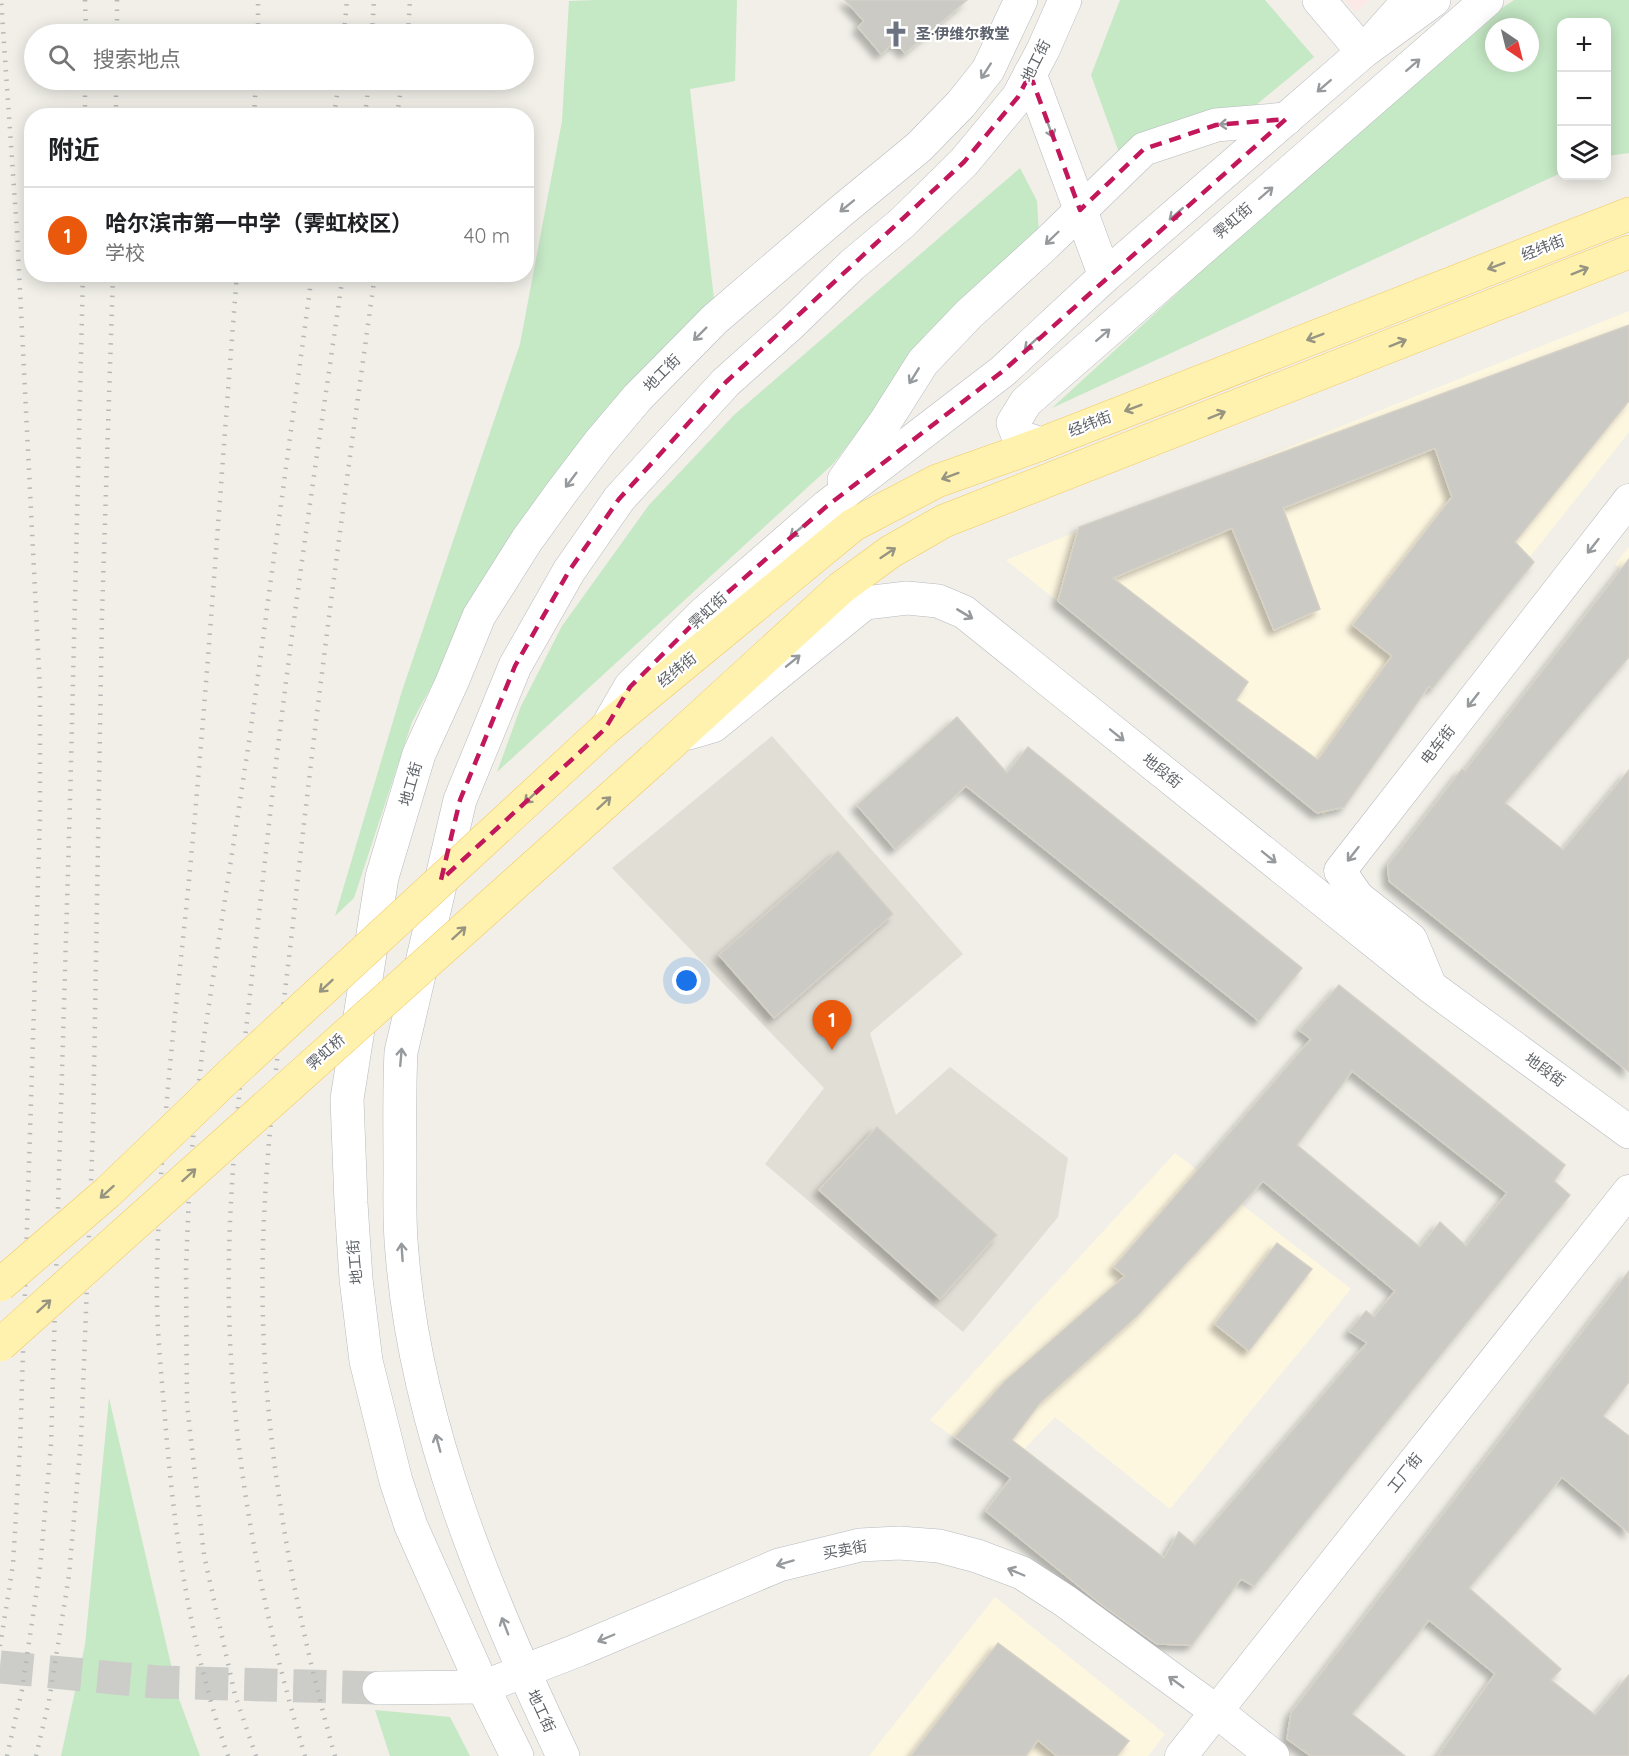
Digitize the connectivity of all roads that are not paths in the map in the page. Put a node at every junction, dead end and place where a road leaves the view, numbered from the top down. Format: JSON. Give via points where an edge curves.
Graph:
{"nodes":[{"id":1,"x":1021,"y":0,"type":"edge"},
{"id":2,"x":1065,"y":0,"type":"edge"},
{"id":3,"x":1319,"y":0,"type":"edge"},
{"id":4,"x":1409,"y":0,"type":"edge"},
{"id":5,"x":1434,"y":0,"type":"edge"},
{"id":6,"x":1487,"y":0,"type":"edge"},
{"id":7,"x":1363,"y":52,"type":"junction"},
{"id":8,"x":1030,"y":74,"type":"junction"},
{"id":9,"x":1286,"y":119,"type":"junction"},
{"id":10,"x":1080,"y":210,"type":"junction"},
{"id":11,"x":1629,"y":214,"type":"edge"},
{"id":12,"x":1629,"y":252,"type":"edge"},
{"id":13,"x":1105,"y":276,"type":"junction"},
{"id":14,"x":1041,"y":444,"type":"junction"},
{"id":15,"x":1629,"y":500,"type":"edge"},
{"id":16,"x":827,"y":506,"type":"junction"},
{"id":17,"x":605,"y":729,"type":"junction"},
{"id":18,"x":664,"y":749,"type":"junction"},
{"id":19,"x":1431,"y":987,"type":"junction"},
{"id":20,"x":1629,"y":1132,"type":"edge"},
{"id":21,"x":1629,"y":1191,"type":"edge"},
{"id":22,"x":0,"y":1285,"type":"edge"},
{"id":23,"x":0,"y":1345,"type":"edge"},
{"id":24,"x":523,"y":1672,"type":"junction"},
{"id":25,"x":483,"y":1687,"type":"junction"},
{"id":26,"x":380,"y":1688,"type":"tunnel mouth"},
{"id":27,"x":1216,"y":1711,"type":"junction"},
{"id":28,"x":517,"y":1756,"type":"edge"},
{"id":29,"x":563,"y":1756,"type":"edge"},
{"id":30,"x":1181,"y":1756,"type":"edge"},
{"id":31,"x":1272,"y":1756,"type":"edge"}],
"edges":[{"from":1,"to":25,"type":"main road","name":"地工街","one_way":true,"via":[[988,70],[961,104],[919,147],[715,319],[599,443],[527,540],[479,616],[419,754],[382,877],[347,1099],[356,1279],[366,1361],[396,1482],[411,1526]]},
{"from":2,"to":8,"type":"main road","name":"地工街"},
{"from":3,"to":7,"type":"main road"},
{"from":4,"to":7,"type":"main road","name":"霁虹街"},
{"from":5,"to":7,"type":"main road","name":"霁虹街"},
{"from":14,"to":6,"type":"main road","name":"霁虹街","one_way":true,"via":[[1018,436],[1013,423],[1026,402]]},
{"from":7,"to":9,"type":"main road","name":"霁虹街","one_way":true},
{"from":8,"to":10,"type":"main road","one_way":true},
{"from":24,"to":8,"type":"main road","name":"地工街","one_way":true,"via":[[447,1474],[414,1341],[402,1252],[401,1052],[460,800],[515,666],[569,571],[619,500],[726,382],[964,162],[1018,97]]},
{"from":9,"to":10,"type":"main road","name":"霁虹街","one_way":true,"via":[[1216,125],[1144,149]]},
{"from":9,"to":13,"type":"main road","name":"霁虹街","one_way":true},
{"from":10,"to":13,"type":"main road"},
{"from":10,"to":16,"type":"main road","name":"霁虹街","one_way":true,"via":[[923,362]]},
{"from":11,"to":14,"type":"main road","name":"经纬街","one_way":true},
{"from":18,"to":12,"type":"main road","one_way":true,"via":[[841,588],[890,552],[944,521]]},
{"from":13,"to":16,"type":"main road","name":"霁虹街","one_way":true,"via":[[1003,371]]},
{"from":14,"to":17,"type":"main road","name":"经纬街","one_way":true,"via":[[937,481],[853,525]]},
{"from":15,"to":19,"type":"street","name":"电车街","one_way":true,"via":[[1340,871],[1358,897],[1411,939]]},
{"from":16,"to":17,"type":"main road","name":"霁虹街","one_way":true,"via":[[704,614],[630,687]]},
{"from":17,"to":22,"type":"main road","one_way":true,"bridge":true,"via":[[108,1192]]},
{"from":18,"to":19,"type":"main road","name":"地段街","one_way":true,"via":[[713,726],[865,603],[907,598],[938,601],[964,612]]},
{"from":23,"to":18,"type":"main road","name":"霁虹桥","one_way":true,"bridge":true},
{"from":19,"to":20,"type":"main road","name":"地段街"},
{"from":21,"to":27,"type":"street","name":"工厂街"},
{"from":24,"to":25,"type":"main road","name":"买卖街"},
{"from":27,"to":24,"type":"main road","name":"买卖街","one_way":true,"via":[[1022,1573],[939,1546],[899,1543],[860,1545],[779,1565]]},
{"from":24,"to":29,"type":"main road","name":"地工街"},
{"from":25,"to":26,"type":"main road","name":"买卖街"},
{"from":25,"to":28,"type":"main road","name":"地工街"},
{"from":27,"to":30,"type":"street","name":"工厂街"},
{"from":27,"to":31,"type":"main road","name":"买卖街"}]}
